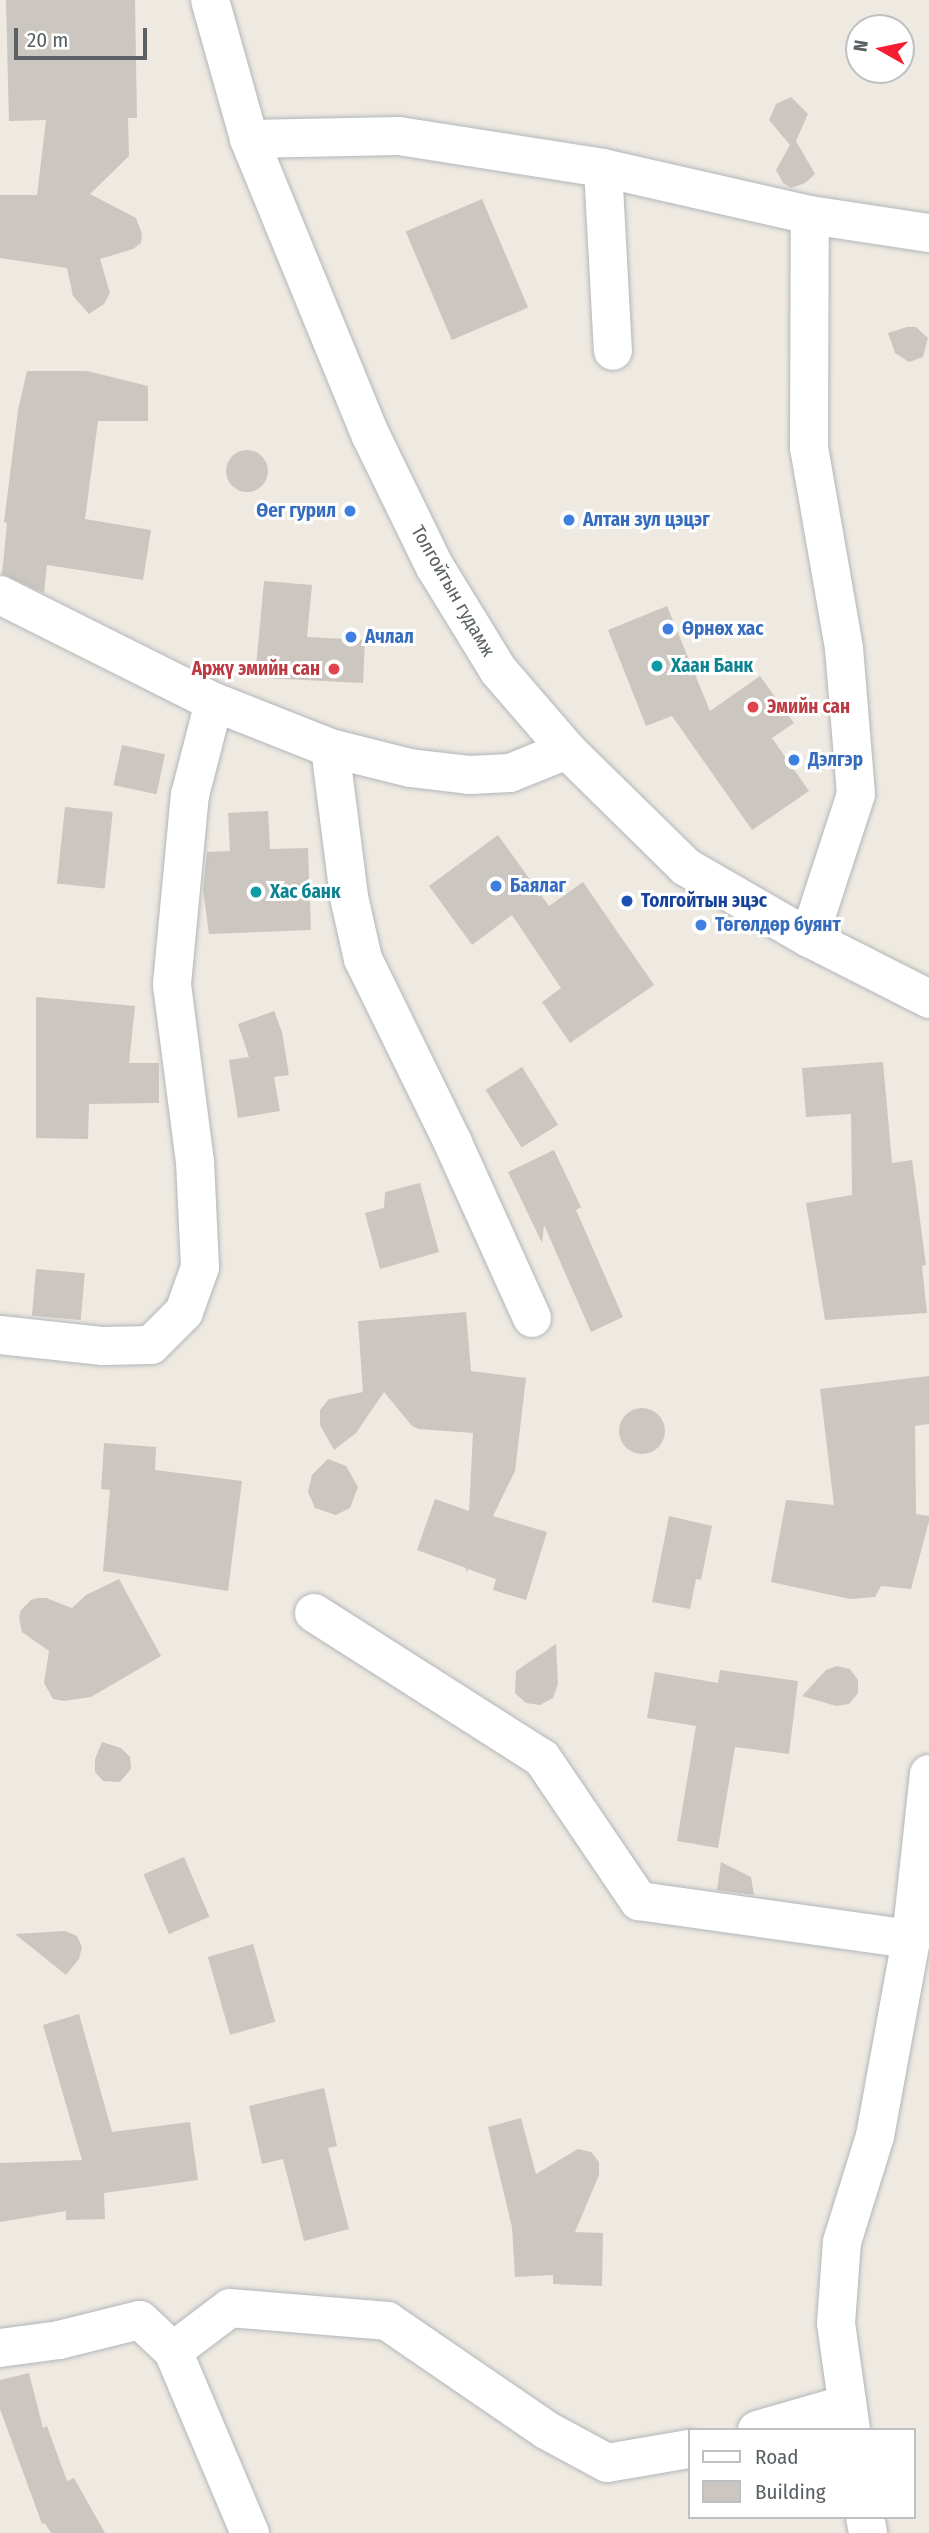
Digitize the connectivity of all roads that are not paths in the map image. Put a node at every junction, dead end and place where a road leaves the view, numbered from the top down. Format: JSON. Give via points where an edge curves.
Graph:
{"nodes":[{"id":1,"x":210,"y":0,"type":"edge"},
{"id":2,"x":249,"y":139,"type":"junction"},
{"id":3,"x":603,"y":167,"type":"junction"},
{"id":4,"x":810,"y":215,"type":"junction"},
{"id":5,"x":929,"y":233,"type":"edge"},
{"id":6,"x":613,"y":351,"type":"dead end"},
{"id":7,"x":0,"y":594,"type":"edge"},
{"id":8,"x":214,"y":702,"type":"junction"},
{"id":9,"x":330,"y":748,"type":"junction"},
{"id":10,"x":568,"y":750,"type":"junction"},
{"id":11,"x":809,"y":938,"type":"junction"},
{"id":12,"x":929,"y":999,"type":"edge"},
{"id":13,"x":532,"y":1318,"type":"dead end"},
{"id":14,"x":0,"y":1335,"type":"edge"},
{"id":15,"x":314,"y":1613,"type":"dead end"},
{"id":16,"x":929,"y":1774,"type":"edge"},
{"id":17,"x":911,"y":1939,"type":"junction"},
{"id":18,"x":0,"y":2348,"type":"edge"},
{"id":19,"x":173,"y":2351,"type":"junction"},
{"id":20,"x":849,"y":2417,"type":"edge"},
{"id":21,"x":771,"y":2428,"type":"edge"},
{"id":22,"x":688,"y":2449,"type":"edge"},
{"id":23,"x":250,"y":2533,"type":"edge"}],
"edges":[{"from":1,"to":2,"type":"street","name":"Толгойтын гудамж"},
{"from":2,"to":3,"type":"street","via":[[399,136]]},
{"from":2,"to":10,"type":"street","name":"Толгойтын гудамж","via":[[371,436],[435,566],[498,670]]},
{"from":3,"to":4,"type":"street"},
{"from":3,"to":6,"type":"street"},
{"from":4,"to":5,"type":"street"},
{"from":4,"to":11,"type":"street","via":[[809,447],[844,648],[856,794]]},
{"from":7,"to":8,"type":"street"},
{"from":8,"to":9,"type":"street"},
{"from":8,"to":14,"type":"street","via":[[190,795],[172,984],[195,1162],[200,1267],[184,1312],[151,1345],[103,1346]]},
{"from":9,"to":10,"type":"street","via":[[411,768],[470,775],[510,773]]},
{"from":9,"to":13,"type":"street","via":[[349,897],[363,959]]},
{"from":10,"to":11,"type":"street","name":"Толгойтын гудамж","via":[[686,867]]},
{"from":11,"to":12,"type":"street","name":"Толгойтын гудамж"},
{"from":15,"to":17,"type":"street","via":[[541,1758],[639,1901]]},
{"from":16,"to":17,"type":"street"},
{"from":17,"to":20,"type":"street","via":[[875,2136],[842,2242],[836,2323]]},
{"from":18,"to":19,"type":"street","via":[[59,2340],[140,2320]]},
{"from":19,"to":22,"type":"street","via":[[230,2308],[387,2321],[546,2430],[607,2463]]},
{"from":19,"to":23,"type":"street"},
{"from":20,"to":21,"type":"street"}]}
